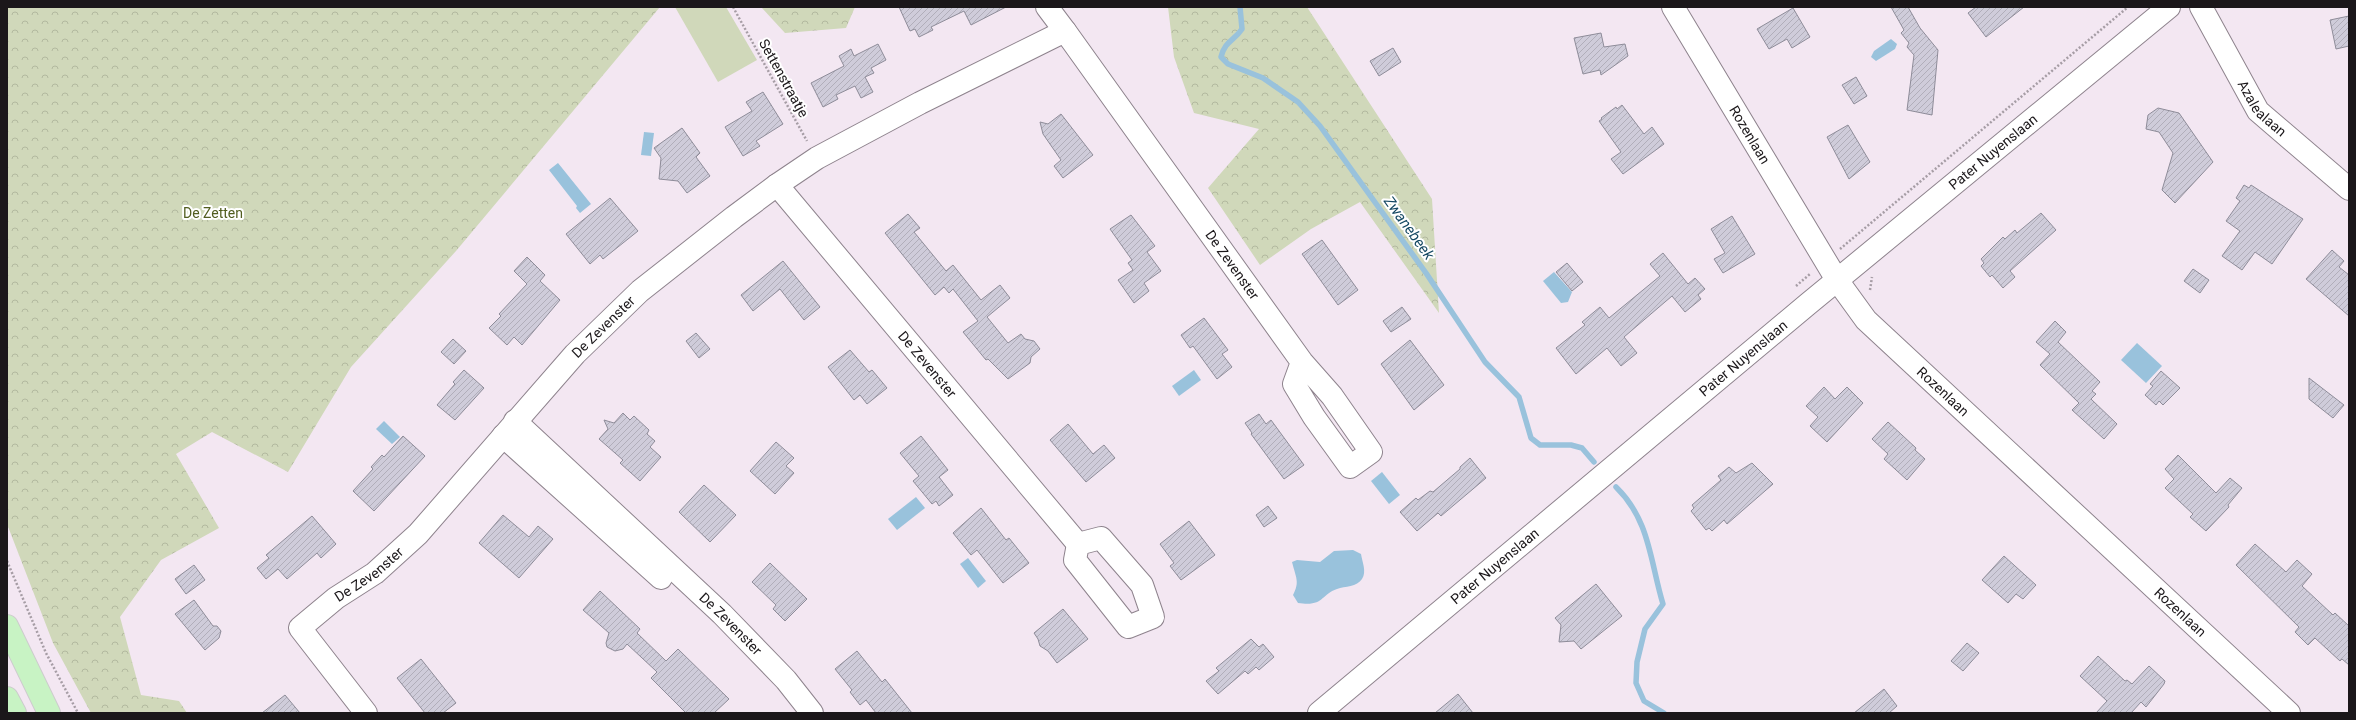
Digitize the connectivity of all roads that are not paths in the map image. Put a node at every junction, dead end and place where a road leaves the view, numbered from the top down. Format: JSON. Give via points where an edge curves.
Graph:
{"nodes":[{"id":1,"x":1047,"y":7,"type":"edge"},
{"id":2,"x":1673,"y":7,"type":"edge"},
{"id":3,"x":2169,"y":7,"type":"edge"},
{"id":4,"x":2201,"y":7,"type":"edge"},
{"id":5,"x":1066,"y":31,"type":"junction"},
{"id":6,"x":777,"y":185,"type":"junction"},
{"id":7,"x":2349,"y":189,"type":"edge"},
{"id":8,"x":1836,"y":280,"type":"junction"},
{"id":9,"x":1302,"y":362,"type":"dead end"},
{"id":10,"x":509,"y":428,"type":"junction"},
{"id":11,"x":1078,"y":544,"type":"dead end"},
{"id":12,"x":7,"y":626,"type":"edge"},
{"id":13,"x":780,"y":685,"type":"junction"},
{"id":14,"x":7,"y":698,"type":"edge"},
{"id":15,"x":15,"y":713,"type":"edge"},
{"id":16,"x":49,"y":713,"type":"edge"},
{"id":17,"x":366,"y":713,"type":"edge"},
{"id":18,"x":793,"y":713,"type":"edge"},
{"id":19,"x":812,"y":713,"type":"edge"},
{"id":20,"x":1320,"y":713,"type":"edge"},
{"id":21,"x":2290,"y":713,"type":"edge"}],
"edges":[{"from":1,"to":5,"type":"street","name":"De Zevenster"},
{"from":2,"to":8,"type":"street","name":"Rozenlaan"},
{"from":3,"to":8,"type":"street","name":"Pater Nuyenslaan"},
{"from":4,"to":7,"type":"street","name":"Azalealaan","via":[[2258,111]]},
{"from":5,"to":6,"type":"street","name":"De Zevenster","via":[[920,103],[817,158]]},
{"from":5,"to":9,"type":"street","name":"De Zevenster"},
{"from":6,"to":10,"type":"street","name":"De Zevenster","via":[[640,291],[575,354]]},
{"from":6,"to":11,"type":"street","name":"De Zevenster"},
{"from":8,"to":20,"type":"street","name":"Pater Nuyenslaan"},
{"from":8,"to":21,"type":"street","name":"Rozenlaan","via":[[1866,320]]},
{"from":10,"to":13,"type":"street","name":"De Zevenster","via":[[651,558],[722,614]]},
{"from":10,"to":17,"type":"street","name":"De Zevenster","via":[[418,534],[375,573],[336,598],[300,628]]},
{"from":12,"to":16,"type":"main road"},
{"from":13,"to":18,"type":"street","name":"De Zevenster"},
{"from":13,"to":19,"type":"street","name":"De Zevenster"},
{"from":14,"to":15,"type":"main road"}]}
